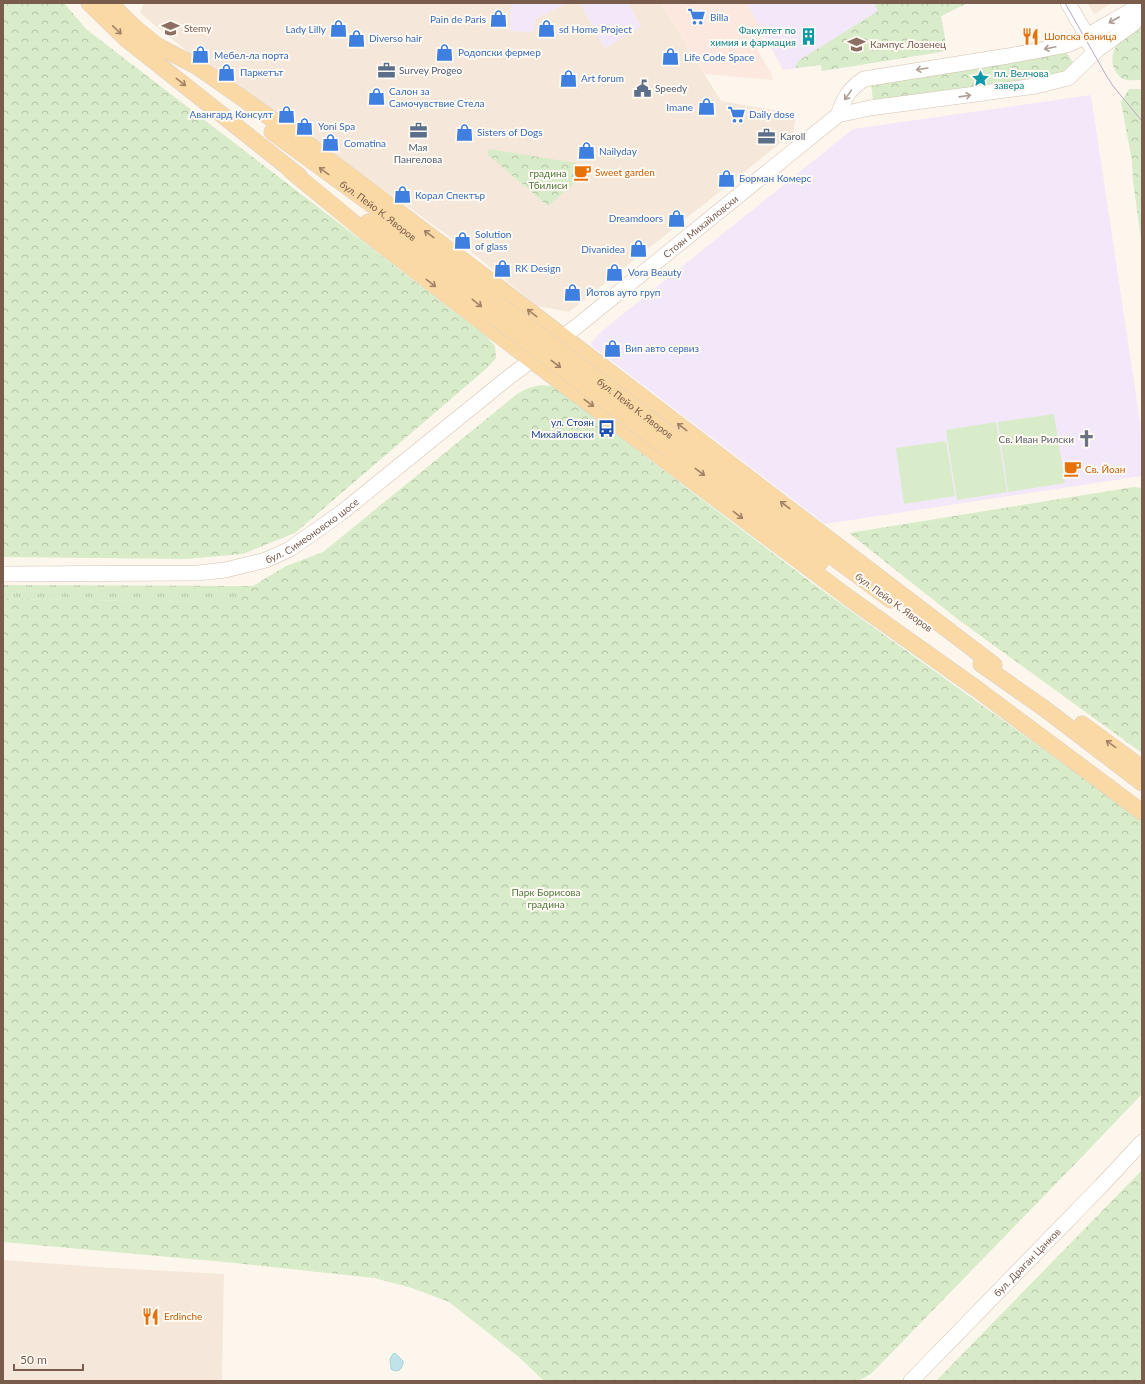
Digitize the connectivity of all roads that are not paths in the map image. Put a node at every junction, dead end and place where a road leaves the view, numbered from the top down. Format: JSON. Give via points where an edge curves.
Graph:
{"nodes":[{"id":1,"x":89,"y":3,"type":"edge"},
{"id":2,"x":110,"y":3,"type":"edge"},
{"id":3,"x":1068,"y":3,"type":"edge"},
{"id":4,"x":1142,"y":4,"type":"edge"},
{"id":5,"x":1142,"y":12,"type":"edge"},
{"id":6,"x":1087,"y":36,"type":"junction"},
{"id":7,"x":152,"y":51,"type":"junction"},
{"id":8,"x":1093,"y":54,"type":"junction"},
{"id":9,"x":838,"y":115,"type":"junction"},
{"id":10,"x":291,"y":171,"type":"junction"},
{"id":11,"x":496,"y":310,"type":"junction"},
{"id":12,"x":563,"y":337,"type":"junction"},
{"id":13,"x":531,"y":360,"type":"junction"},
{"id":14,"x":802,"y":518,"type":"junction"},
{"id":15,"x":778,"y":545,"type":"junction"},
{"id":16,"x":3,"y":574,"type":"edge"},
{"id":17,"x":908,"y":620,"type":"junction"},
{"id":18,"x":994,"y":665,"type":"junction"},
{"id":19,"x":977,"y":689,"type":"junction"},
{"id":20,"x":1142,"y":768,"type":"edge"},
{"id":21,"x":1142,"y":783,"type":"edge"},
{"id":22,"x":1142,"y":799,"type":"edge"},
{"id":23,"x":1142,"y":812,"type":"edge"},
{"id":24,"x":1142,"y":1142,"type":"edge"},
{"id":25,"x":911,"y":1381,"type":"edge"}],
"edges":[{"from":1,"to":7,"type":"main road","one_way":true,"via":[[125,38]]},
{"from":2,"to":7,"type":"main road","name":"бул. Пейо К. Яворов","via":[[133,26]]},
{"from":3,"to":6,"type":"street"},
{"from":4,"to":6,"type":"street","one_way":true},
{"from":5,"to":8,"type":"street","via":[[1134,24]]},
{"from":6,"to":8,"type":"street"},
{"from":6,"to":9,"type":"street","one_way":true,"via":[[1067,45],[864,79],[854,86],[844,99]]},
{"from":7,"to":10,"type":"main road","name":"бул. Пейо К. Яворов","one_way":true},
{"from":11,"to":7,"type":"main road","name":"бул. Пейо К. Яворов","one_way":true,"via":[[378,210],[197,77]]},
{"from":12,"to":7,"type":"main road","one_way":true,"via":[[374,193],[198,67]]},
{"from":9,"to":8,"type":"street","one_way":true,"via":[[870,108],[1036,86],[1068,78]]},
{"from":9,"to":12,"type":"street","name":"Стоян Михайловски"},
{"from":10,"to":11,"type":"main road","name":"бул. Пейо К. Яворов","one_way":true},
{"from":10,"to":13,"type":"main road","one_way":true},
{"from":11,"to":17,"type":"main road","name":"бул. Пейо К. Яворов","bridge":true,"via":[[672,444],[792,528]]},
{"from":12,"to":13,"type":"street","name":"бул. Симеоновско шосе"},
{"from":14,"to":12,"type":"main road","one_way":true},
{"from":13,"to":15,"type":"main road","one_way":true},
{"from":13,"to":16,"type":"street","name":"бул. Симеоновско шосе","via":[[341,513],[290,549],[266,560],[225,570],[198,573]]},
{"from":14,"to":17,"type":"main road"},
{"from":14,"to":18,"type":"main road"},
{"from":15,"to":17,"type":"main road"},
{"from":15,"to":19,"type":"main road"},
{"from":17,"to":18,"type":"main road"},
{"from":17,"to":19,"type":"main road"},
{"from":17,"to":21,"type":"main road","name":"бул. Пейо К. Яворов","via":[[1045,709]]},
{"from":17,"to":22,"type":"main road","name":"бул. Пейо К. Яворов"},
{"from":20,"to":18,"type":"main road","one_way":true},
{"from":19,"to":23,"type":"main road"},
{"from":24,"to":25,"type":"street","name":"бул. Драган Цанков"}]}
